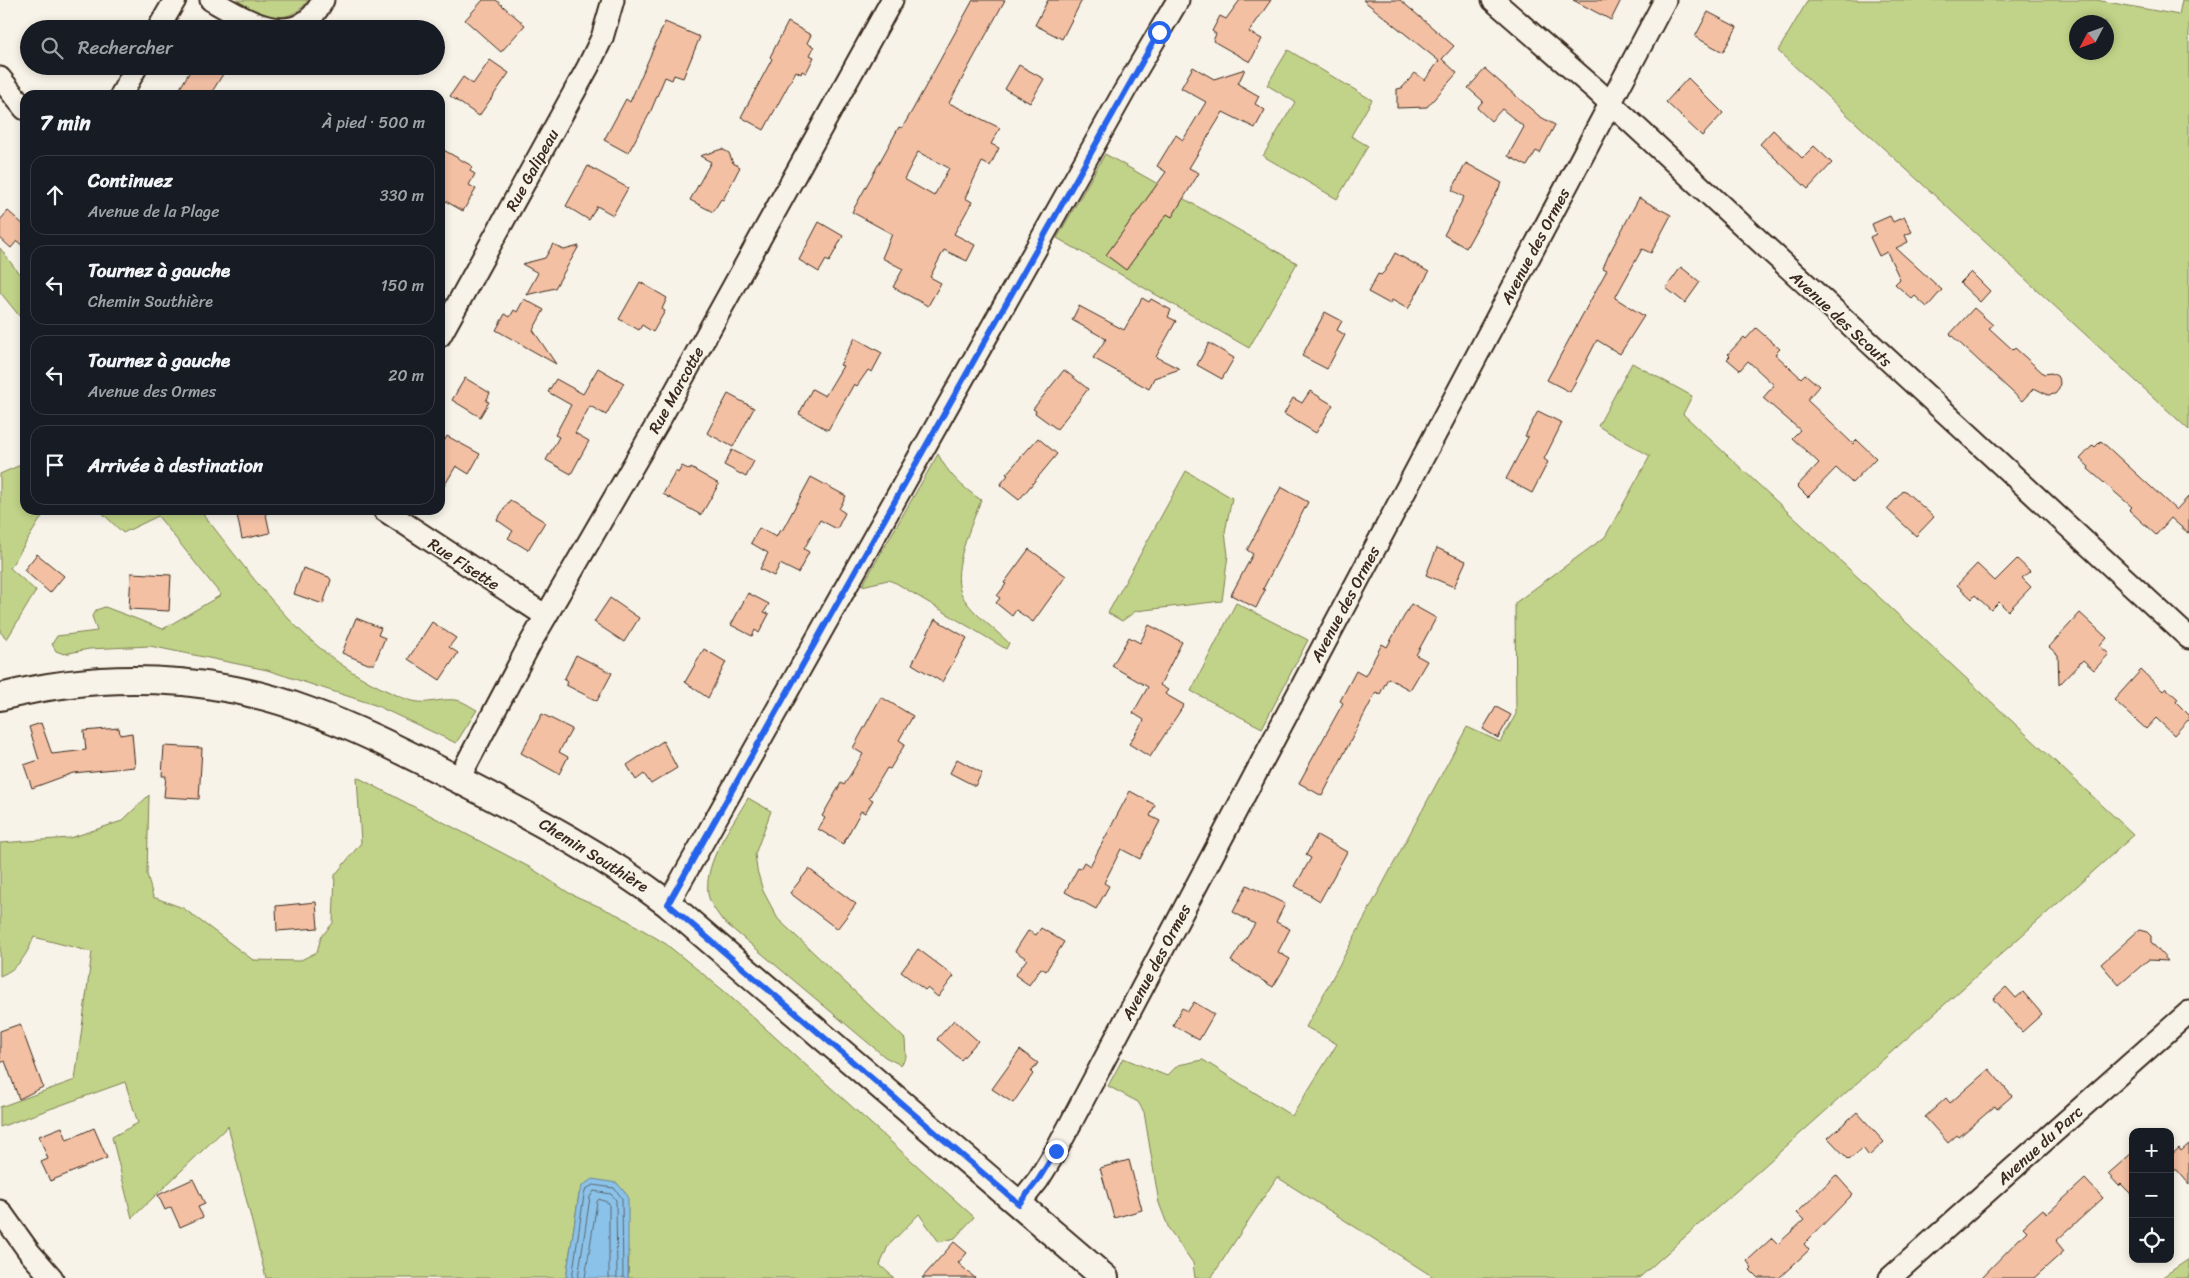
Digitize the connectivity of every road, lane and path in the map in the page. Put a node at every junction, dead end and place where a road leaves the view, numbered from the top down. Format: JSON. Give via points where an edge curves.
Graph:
{"nodes":[{"id":1,"x":175,"y":0,"type":"edge"},
{"id":2,"x":211,"y":0,"type":"edge"},
{"id":3,"x":323,"y":0,"type":"edge"},
{"id":4,"x":613,"y":0,"type":"edge"},
{"id":5,"x":892,"y":0,"type":"edge"},
{"id":6,"x":1178,"y":0,"type":"edge"},
{"id":7,"x":1493,"y":0,"type":"edge"},
{"id":8,"x":1665,"y":0,"type":"edge"},
{"id":9,"x":163,"y":20,"type":"edge"},
{"id":10,"x":249,"y":20,"type":"edge"},
{"id":11,"x":308,"y":20,"type":"edge"},
{"id":12,"x":132,"y":75,"type":"edge"},
{"id":13,"x":0,"y":78,"type":"edge"},
{"id":14,"x":125,"y":90,"type":"edge"},
{"id":15,"x":20,"y":103,"type":"edge"},
{"id":16,"x":1611,"y":105,"type":"junction"},
{"id":17,"x":445,"y":327,"type":"edge"},
{"id":18,"x":392,"y":515,"type":"edge"},
{"id":19,"x":546,"y":616,"type":"junction"},
{"id":20,"x":2189,"y":638,"type":"edge"},
{"id":21,"x":0,"y":697,"type":"edge"},
{"id":22,"x":458,"y":780,"type":"junction"},
{"id":23,"x":668,"y":904,"type":"junction"},
{"id":24,"x":2189,"y":1012,"type":"edge"},
{"id":25,"x":1019,"y":1204,"type":"junction"},
{"id":26,"x":0,"y":1211,"type":"edge"},
{"id":27,"x":52,"y":1278,"type":"edge"},
{"id":28,"x":1105,"y":1278,"type":"edge"},
{"id":29,"x":1890,"y":1278,"type":"edge"}],
"edges":[{"from":1,"to":9,"type":"street"},
{"from":2,"to":10,"type":"street"},
{"from":3,"to":11,"type":"street"},
{"from":4,"to":17,"type":"street","name":"Rue Galipeau","via":[[602,38],[588,68]]},
{"from":5,"to":19,"type":"street","name":"Rue Marcotte","via":[[660,420]]},
{"from":6,"to":23,"type":"street"},
{"from":7,"to":16,"type":"street","name":"Avenue des Scouts"},
{"from":8,"to":16,"type":"street","name":"Avenue des Ormes"},
{"from":12,"to":14,"type":"street"},
{"from":13,"to":15,"type":"street"},
{"from":16,"to":20,"type":"street","name":"Avenue des Scouts"},
{"from":16,"to":25,"type":"street","name":"Avenue des Ormes","via":[[1056,1151]]},
{"from":18,"to":19,"type":"street","name":"Rue Fisette"},
{"from":19,"to":22,"type":"street","name":"Rue Marcotte"},
{"from":21,"to":22,"type":"street","name":"Chemin Southière","via":[[96,681],[168,681],[222,688],[274,699],[317,714]]},
{"from":22,"to":23,"type":"street","name":"Chemin Southière","via":[[549,826],[618,868]]},
{"from":23,"to":25,"type":"street","name":"Chemin Southière"},
{"from":24,"to":29,"type":"street","name":"Avenue du Parc"},
{"from":25,"to":28,"type":"street","name":"Chemin Southière"},
{"from":26,"to":27,"type":"street"}]}
